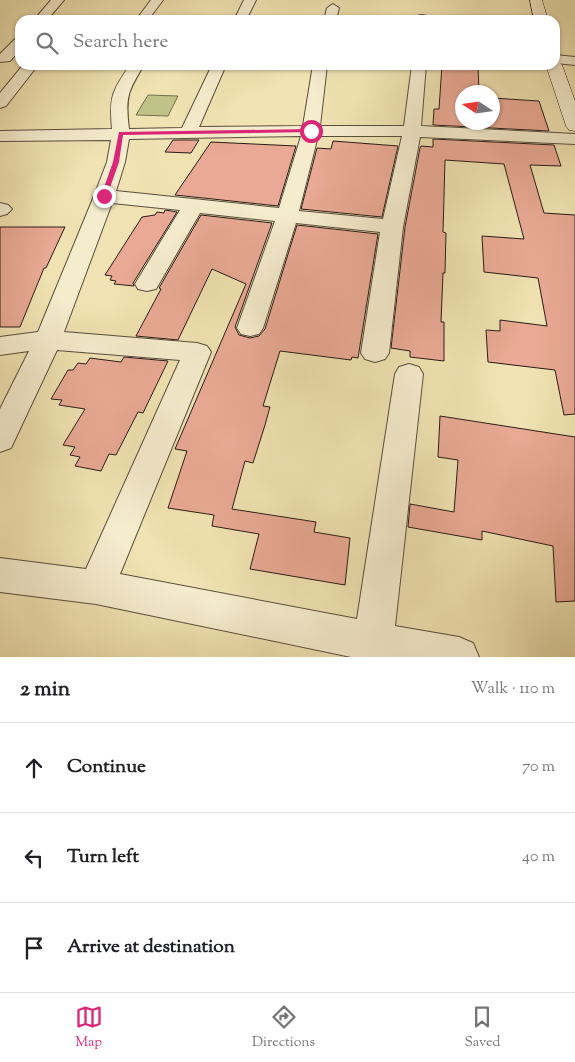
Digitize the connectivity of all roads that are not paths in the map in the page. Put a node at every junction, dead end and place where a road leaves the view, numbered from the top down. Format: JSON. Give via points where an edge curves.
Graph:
{"nodes":[{"id":1,"x":58,"y":0,"type":"edge"},
{"id":2,"x":157,"y":0,"type":"edge"},
{"id":3,"x":250,"y":0,"type":"edge"},
{"id":4,"x":536,"y":0,"type":"edge"},
{"id":5,"x":44,"y":15,"type":"edge"},
{"id":6,"x":146,"y":15,"type":"edge"},
{"id":7,"x":242,"y":15,"type":"edge"},
{"id":8,"x":540,"y":15,"type":"edge"},
{"id":9,"x":15,"y":46,"type":"edge"},
{"id":10,"x":2,"y":58,"type":"edge"},
{"id":11,"x":15,"y":59,"type":"edge"},
{"id":12,"x":560,"y":60,"type":"edge"},
{"id":13,"x":575,"y":61,"type":"edge"},
{"id":14,"x":27,"y":70,"type":"edge"},
{"id":15,"x":133,"y":70,"type":"edge"},
{"id":16,"x":217,"y":70,"type":"edge"},
{"id":17,"x":319,"y":70,"type":"edge"},
{"id":18,"x":418,"y":70,"type":"edge"},
{"id":19,"x":556,"y":70,"type":"edge"},
{"id":20,"x":0,"y":103,"type":"edge"},
{"id":21,"x":575,"y":126,"type":"edge"},
{"id":22,"x":311,"y":131,"type":"junction"},
{"id":23,"x":412,"y":131,"type":"junction"},
{"id":24,"x":188,"y":132,"type":"junction"},
{"id":25,"x":121,"y":134,"type":"junction"},
{"id":26,"x":0,"y":136,"type":"edge"},
{"id":27,"x":575,"y":139,"type":"edge"},
{"id":28,"x":104,"y":196,"type":"junction"},
{"id":29,"x":193,"y":206,"type":"junction"},
{"id":30,"x":287,"y":216,"type":"junction"},
{"id":31,"x":392,"y":227,"type":"junction"},
{"id":32,"x":147,"y":284,"type":"dead end"},
{"id":33,"x":250,"y":328,"type":"dead end"},
{"id":34,"x":48,"y":340,"type":"junction"},
{"id":35,"x":0,"y":346,"type":"edge"},
{"id":36,"x":375,"y":353,"type":"dead end"},
{"id":37,"x":410,"y":374,"type":"dead end"},
{"id":38,"x":0,"y":440,"type":"edge"},
{"id":39,"x":0,"y":575,"type":"edge"},
{"id":40,"x":96,"y":586,"type":"junction"},
{"id":41,"x":373,"y":642,"type":"junction"},
{"id":42,"x":460,"y":657,"type":"edge"}],
"edges":[{"from":1,"to":5,"type":"street"},
{"from":2,"to":6,"type":"street"},
{"from":3,"to":7,"type":"street"},
{"from":4,"to":8,"type":"street"},
{"from":9,"to":10,"type":"street"},
{"from":10,"to":11,"type":"street"},
{"from":12,"to":13,"type":"street"},
{"from":14,"to":20,"type":"street"},
{"from":15,"to":25,"type":"street","via":[[122,88],[118,106]]},
{"from":16,"to":24,"type":"street"},
{"from":17,"to":22,"type":"street"},
{"from":18,"to":23,"type":"street"},
{"from":19,"to":21,"type":"street"},
{"from":22,"to":23,"type":"street"},
{"from":22,"to":24,"type":"street"},
{"from":22,"to":30,"type":"street"},
{"from":23,"to":27,"type":"street"},
{"from":23,"to":31,"type":"street"},
{"from":24,"to":25,"type":"street"},
{"from":25,"to":26,"type":"street"},
{"from":25,"to":28,"type":"street","via":[[116,162]]},
{"from":28,"to":29,"type":"street"},
{"from":28,"to":34,"type":"street"},
{"from":29,"to":30,"type":"street"},
{"from":29,"to":32,"type":"street"},
{"from":30,"to":31,"type":"street"},
{"from":30,"to":33,"type":"street"},
{"from":31,"to":36,"type":"street"},
{"from":34,"to":35,"type":"street"},
{"from":34,"to":38,"type":"street"},
{"from":34,"to":40,"type":"street","via":[[197,352]]},
{"from":37,"to":41,"type":"street"},
{"from":39,"to":40,"type":"street"},
{"from":40,"to":41,"type":"street"},
{"from":41,"to":42,"type":"street"}]}
